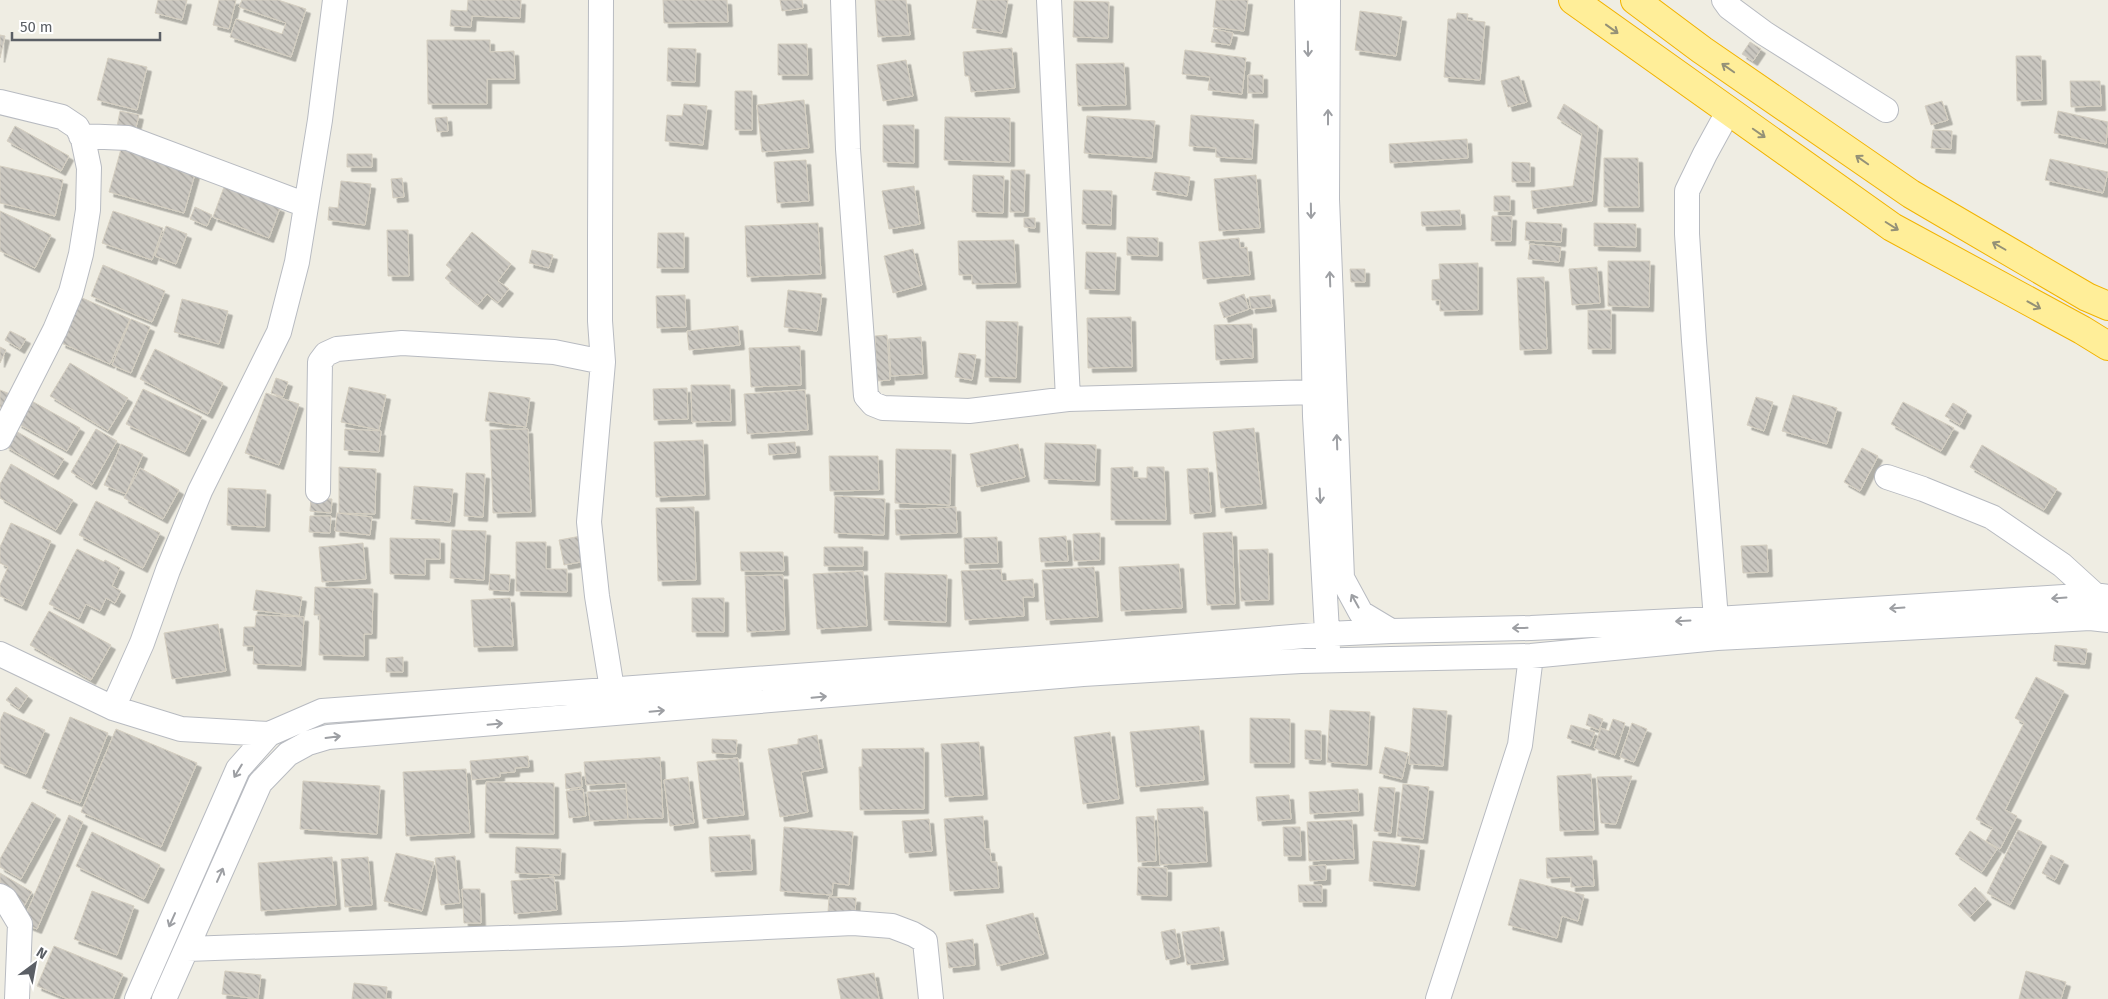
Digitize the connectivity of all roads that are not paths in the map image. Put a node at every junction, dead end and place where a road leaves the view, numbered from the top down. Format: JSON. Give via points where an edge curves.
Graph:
{"nodes":[{"id":1,"x":335,"y":0,"type":"edge"},
{"id":2,"x":601,"y":0,"type":"edge"},
{"id":3,"x":843,"y":0,"type":"edge"},
{"id":4,"x":1048,"y":0,"type":"edge"},
{"id":5,"x":1307,"y":0,"type":"edge"},
{"id":6,"x":1328,"y":0,"type":"edge"},
{"id":7,"x":1573,"y":0,"type":"edge"},
{"id":8,"x":1635,"y":0,"type":"edge"},
{"id":9,"x":1724,"y":0,"type":"edge"},
{"id":10,"x":0,"y":102,"type":"edge"},
{"id":11,"x":1886,"y":110,"type":"dead end"},
{"id":12,"x":1728,"y":112,"type":"junction"},
{"id":13,"x":81,"y":136,"type":"junction"},
{"id":14,"x":306,"y":205,"type":"junction"},
{"id":15,"x":2101,"y":300,"type":"edge"},
{"id":16,"x":2082,"y":330,"type":"junction"},
{"id":17,"x":2108,"y":340,"type":"edge"},
{"id":18,"x":2108,"y":346,"type":"edge"},
{"id":19,"x":603,"y":362,"type":"junction"},
{"id":20,"x":1315,"y":392,"type":"junction"},
{"id":21,"x":1068,"y":399,"type":"junction"},
{"id":22,"x":0,"y":438,"type":"edge"},
{"id":23,"x":1887,"y":476,"type":"dead end"},
{"id":24,"x":318,"y":491,"type":"dead end"},
{"id":25,"x":2102,"y":596,"type":"edge"},
{"id":26,"x":1716,"y":619,"type":"junction"},
{"id":27,"x":2108,"y":620,"type":"edge"},
{"id":28,"x":1391,"y":631,"type":"junction"},
{"id":29,"x":1328,"y":634,"type":"junction"},
{"id":30,"x":0,"y":654,"type":"edge"},
{"id":31,"x":1531,"y":656,"type":"junction"},
{"id":32,"x":1328,"y":660,"type":"junction"},
{"id":33,"x":612,"y":689,"type":"junction"},
{"id":34,"x":113,"y":708,"type":"junction"},
{"id":35,"x":269,"y":734,"type":"junction"},
{"id":36,"x":0,"y":896,"type":"edge"},
{"id":37,"x":187,"y":949,"type":"junction"},
{"id":38,"x":17,"y":999,"type":"edge"},
{"id":39,"x":137,"y":999,"type":"edge"},
{"id":40,"x":164,"y":999,"type":"edge"},
{"id":41,"x":931,"y":999,"type":"edge"},
{"id":42,"x":1438,"y":999,"type":"edge"}],
"edges":[{"from":1,"to":14,"type":"street"},
{"from":2,"to":19,"type":"street"},
{"from":3,"to":21,"type":"street","via":[[848,149],[866,396],[883,408],[969,412]]},
{"from":4,"to":21,"type":"street"},
{"from":5,"to":20,"type":"street","one_way":true},
{"from":28,"to":6,"type":"street","one_way":true,"via":[[1361,613],[1342,578],[1327,199]]},
{"from":7,"to":12,"type":"highway","one_way":true},
{"from":15,"to":8,"type":"highway","one_way":true,"via":[[1911,194]]},
{"from":9,"to":11,"type":"street","via":[[1764,33]]},
{"from":10,"to":13,"type":"street","via":[[62,117],[77,127]]},
{"from":12,"to":16,"type":"highway","one_way":true,"via":[[1892,227]]},
{"from":12,"to":26,"type":"street","via":[[1687,191],[1694,341]]},
{"from":13,"to":14,"type":"street","via":[[128,138]]},
{"from":13,"to":22,"type":"street","via":[[89,168],[88,210],[71,292],[51,339]]},
{"from":14,"to":34,"type":"street","via":[[297,262],[279,332],[200,491],[142,643]]},
{"from":16,"to":17,"type":"highway"},
{"from":16,"to":18,"type":"highway"},
{"from":19,"to":24,"type":"street","via":[[554,352],[402,343],[337,349],[326,354],[320,362]]},
{"from":19,"to":33,"type":"street","via":[[589,522]]},
{"from":20,"to":21,"type":"street"},
{"from":20,"to":29,"type":"street","one_way":true},
{"from":23,"to":25,"type":"street","via":[[1992,517]]},
{"from":25,"to":26,"type":"street","one_way":true},
{"from":26,"to":28,"type":"street","one_way":true},
{"from":27,"to":31,"type":"street","via":[[2090,618],[1727,637]]},
{"from":28,"to":29,"type":"street"},
{"from":29,"to":32,"type":"street"},
{"from":29,"to":33,"type":"street"},
{"from":30,"to":34,"type":"street"},
{"from":31,"to":32,"type":"street"},
{"from":31,"to":42,"type":"street","via":[[1520,744]]},
{"from":37,"to":32,"type":"street","one_way":true,"via":[[260,783],[288,754],[308,743],[328,738],[1083,674]]},
{"from":33,"to":35,"type":"street","via":[[322,711]]},
{"from":34,"to":35,"type":"street","via":[[181,729]]},
{"from":35,"to":39,"type":"street","one_way":true,"via":[[238,769]]},
{"from":36,"to":38,"type":"street","via":[[20,924]]},
{"from":37,"to":40,"type":"street"},
{"from":37,"to":41,"type":"street","via":[[853,923],[892,926],[925,941]]}]}
